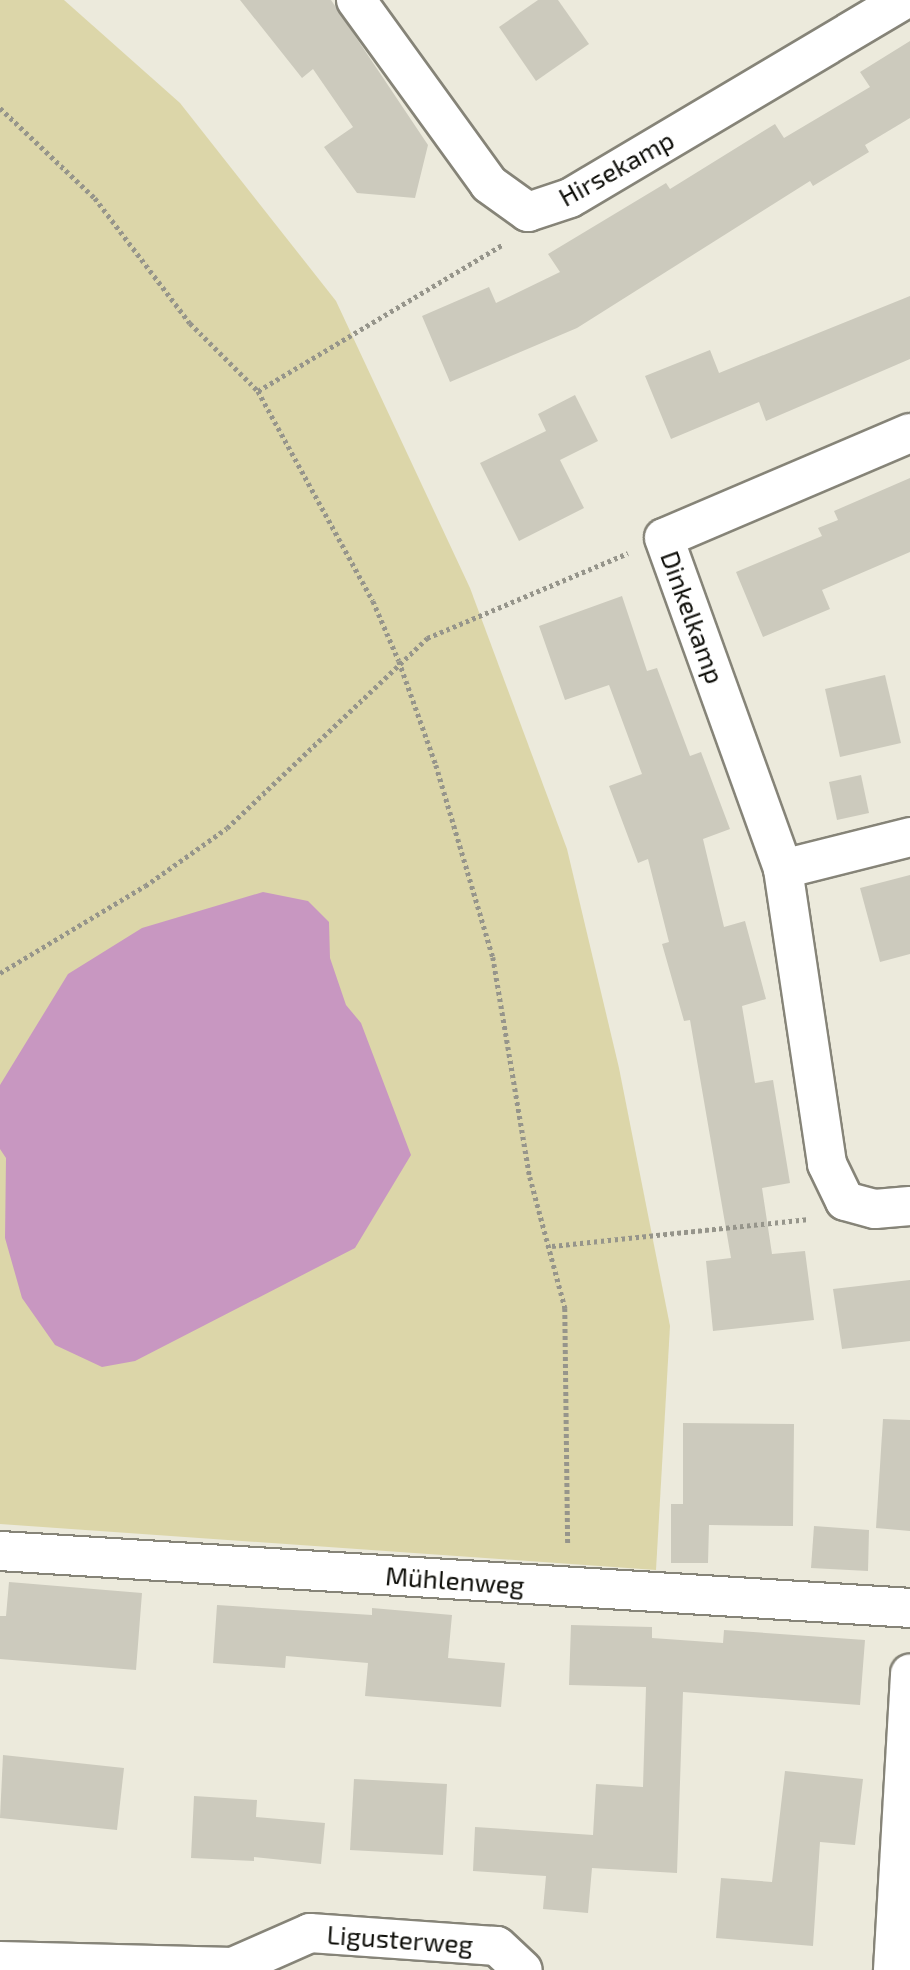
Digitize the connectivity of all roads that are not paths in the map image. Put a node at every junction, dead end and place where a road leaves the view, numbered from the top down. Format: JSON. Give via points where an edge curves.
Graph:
{"nodes":[{"id":1,"x":356,"y":0,"type":"edge"},
{"id":2,"x":903,"y":0,"type":"edge"},
{"id":3,"x":910,"y":433,"type":"edge"},
{"id":4,"x":910,"y":837,"type":"edge"},
{"id":5,"x":783,"y":869,"type":"junction"},
{"id":6,"x":910,"y":1206,"type":"edge"},
{"id":7,"x":0,"y":1551,"type":"edge"},
{"id":8,"x":910,"y":1608,"type":"edge"},
{"id":9,"x":910,"y":1673,"type":"edge"},
{"id":10,"x":0,"y":1961,"type":"edge"},
{"id":11,"x":235,"y":1968,"type":"edge"},
{"id":12,"x":523,"y":1970,"type":"edge"},
{"id":13,"x":893,"y":1970,"type":"edge"}],
"edges":[{"from":1,"to":2,"type":"street","name":"Hirsekamp","via":[[489,184],[527,212],[570,198]]},
{"from":3,"to":5,"type":"street","name":"Dinkelkamp","via":[[664,538]]},
{"from":4,"to":5,"type":"street"},
{"from":5,"to":6,"type":"street","name":"Dinkelkamp","via":[[827,1164],[845,1201],[875,1209]]},
{"from":7,"to":8,"type":"street","name":"Mühlenweg"},
{"from":9,"to":13,"type":"street"},
{"from":10,"to":11,"type":"street","name":"Ligusterweg"},
{"from":11,"to":12,"type":"street","name":"Ligusterweg","via":[[310,1933],[497,1946]]}]}
